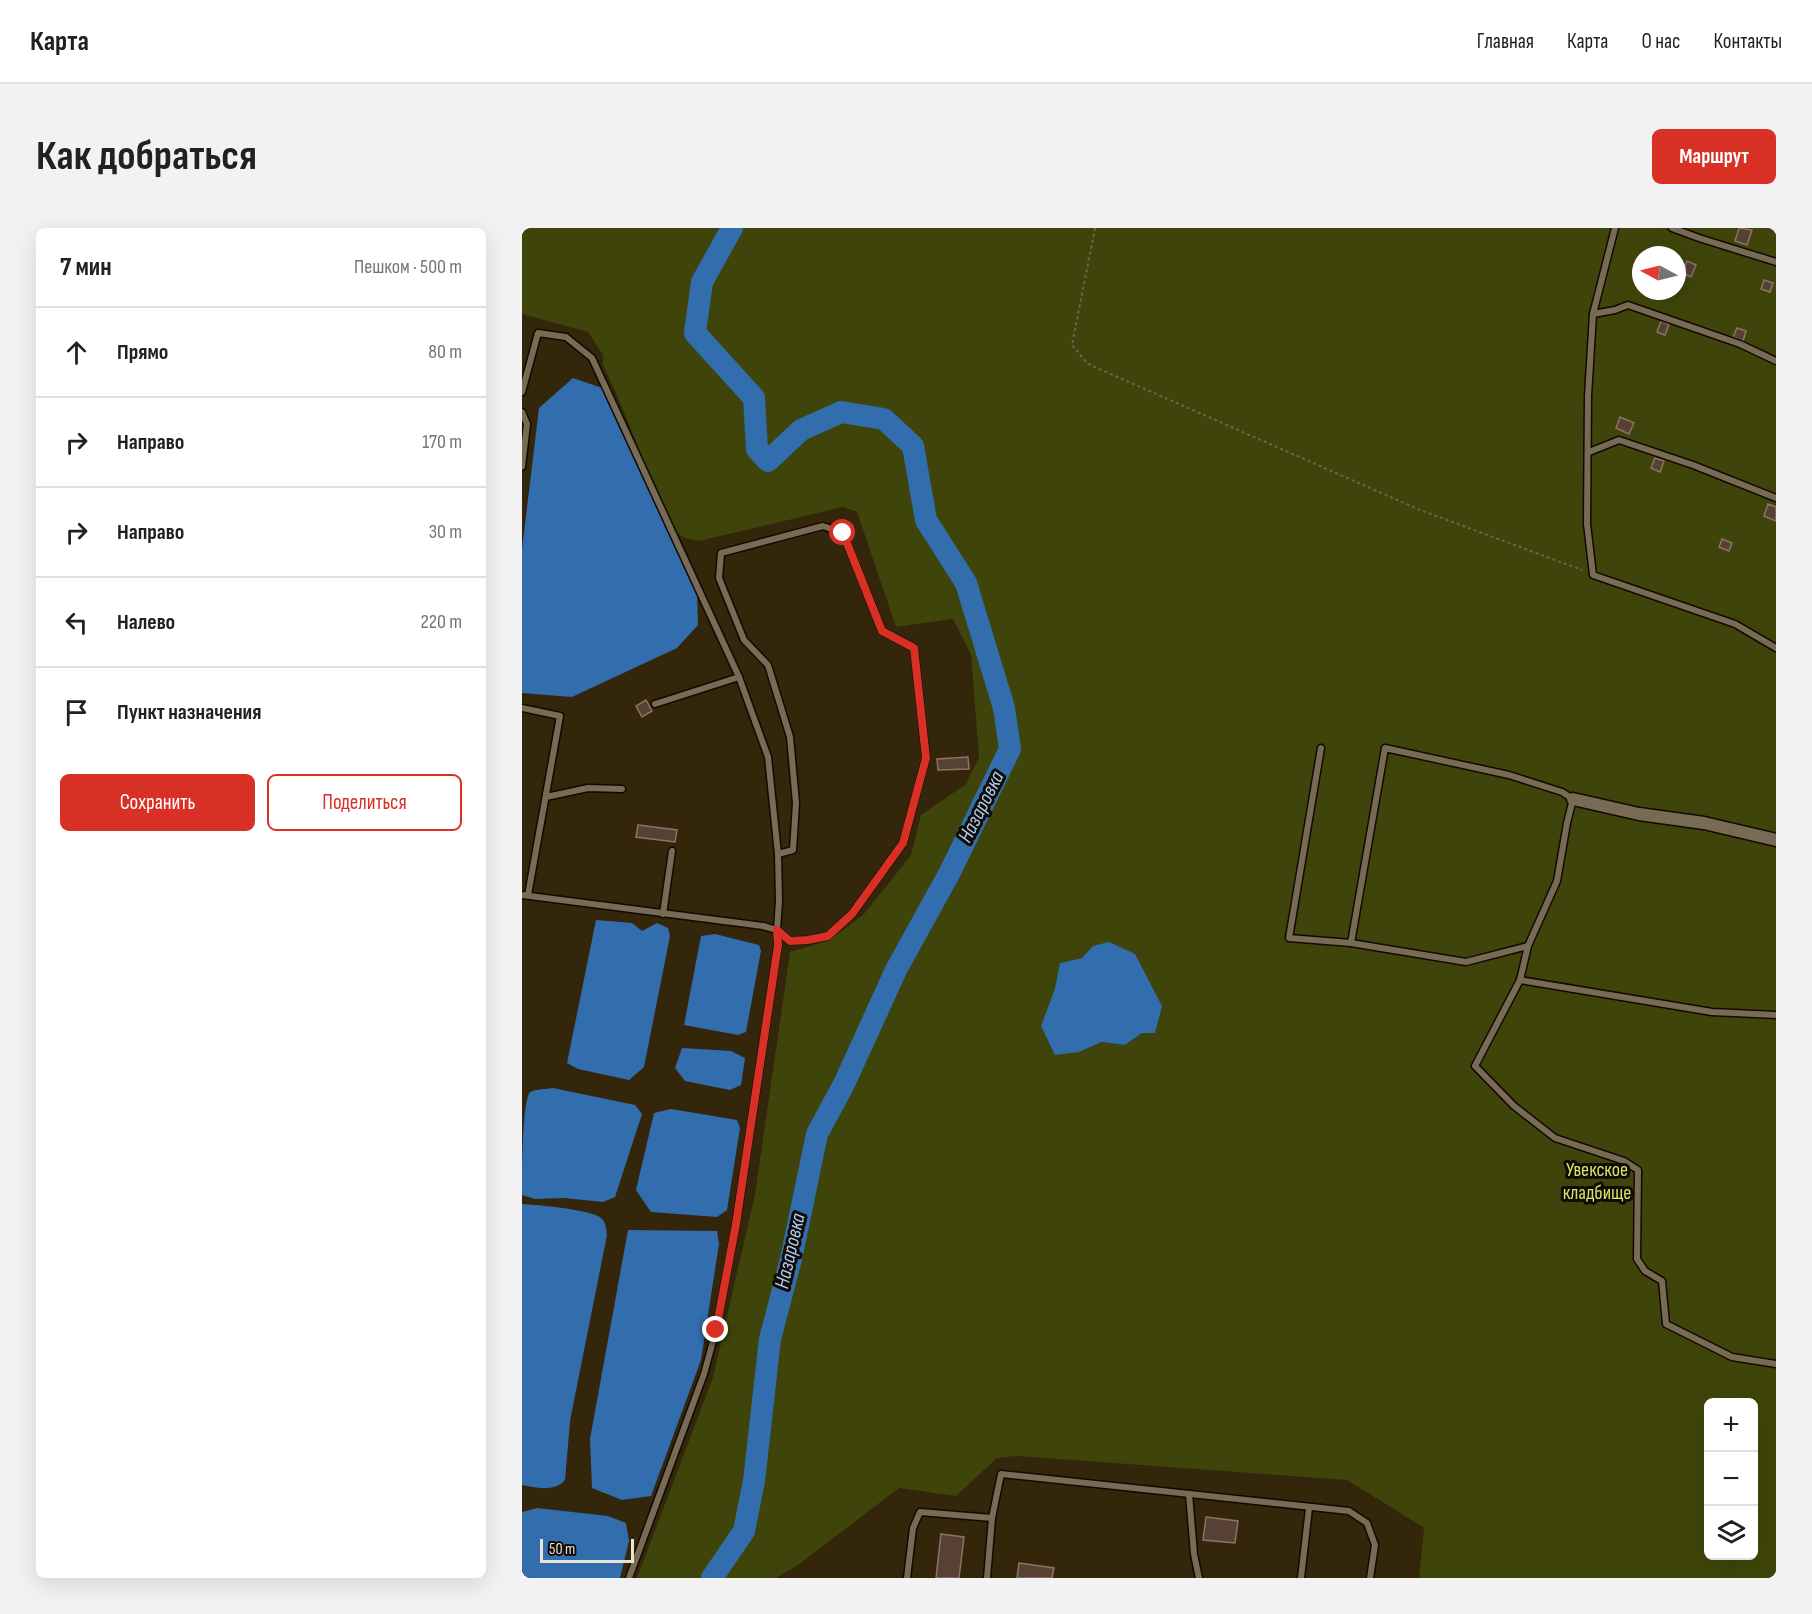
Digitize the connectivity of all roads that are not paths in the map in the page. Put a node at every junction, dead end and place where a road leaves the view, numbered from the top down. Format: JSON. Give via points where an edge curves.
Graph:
{"nodes":[{"id":1,"x":1615,"y":228,"type":"edge"},
{"id":2,"x":1672,"y":228,"type":"edge"},
{"id":3,"x":1776,"y":262,"type":"edge"},
{"id":4,"x":1593,"y":314,"type":"junction"},
{"id":5,"x":1776,"y":361,"type":"edge"},
{"id":6,"x":522,"y":392,"type":"edge"},
{"id":7,"x":522,"y":412,"type":"edge"},
{"id":8,"x":1588,"y":452,"type":"junction"},
{"id":9,"x":522,"y":467,"type":"edge"},
{"id":10,"x":1776,"y":498,"type":"edge"},
{"id":11,"x":1776,"y":648,"type":"edge"},
{"id":12,"x":739,"y":677,"type":"junction"},
{"id":13,"x":656,"y":704,"type":"dead end"},
{"id":14,"x":522,"y":708,"type":"edge"},
{"id":15,"x":1321,"y":748,"type":"dead end"},
{"id":16,"x":622,"y":789,"type":"dead end"},
{"id":17,"x":546,"y":797,"type":"junction"},
{"id":18,"x":1574,"y":799,"type":"junction"},
{"id":19,"x":1776,"y":840,"type":"edge"},
{"id":20,"x":672,"y":851,"type":"dead end"},
{"id":21,"x":778,"y":854,"type":"junction"},
{"id":22,"x":525,"y":895,"type":"edge"},
{"id":23,"x":663,"y":914,"type":"junction"},
{"id":24,"x":777,"y":930,"type":"junction"},
{"id":25,"x":1351,"y":942,"type":"junction"},
{"id":26,"x":1528,"y":946,"type":"junction"},
{"id":27,"x":1520,"y":980,"type":"junction"},
{"id":28,"x":1776,"y":1015,"type":"edge"},
{"id":29,"x":1776,"y":1364,"type":"edge"},
{"id":30,"x":1189,"y":1494,"type":"junction"},
{"id":31,"x":1309,"y":1508,"type":"junction"},
{"id":32,"x":992,"y":1518,"type":"junction"},
{"id":33,"x":629,"y":1578,"type":"edge"},
{"id":34,"x":907,"y":1578,"type":"edge"},
{"id":35,"x":987,"y":1578,"type":"edge"},
{"id":36,"x":1199,"y":1578,"type":"edge"},
{"id":37,"x":1301,"y":1578,"type":"edge"},
{"id":38,"x":1370,"y":1578,"type":"edge"}],
"edges":[{"from":1,"to":4,"type":"lane"},
{"from":2,"to":3,"type":"lane"},
{"from":4,"to":5,"type":"lane","via":[[1628,305],[1740,344]]},
{"from":4,"to":8,"type":"lane"},
{"from":6,"to":12,"type":"lane","via":[[538,333],[566,337],[592,358]]},
{"from":7,"to":9,"type":"lane","via":[[527,424]]},
{"from":8,"to":10,"type":"lane","via":[[1619,440]]},
{"from":8,"to":11,"type":"lane","via":[[1587,524],[1593,574],[1735,624]]},
{"from":12,"to":13,"type":"lane"},
{"from":12,"to":21,"type":"lane","via":[[768,757]]},
{"from":14,"to":17,"type":"lane","via":[[560,716]]},
{"from":15,"to":25,"type":"lane","via":[[1288,938]]},
{"from":16,"to":17,"type":"lane","via":[[588,788]]},
{"from":17,"to":22,"type":"lane"},
{"from":18,"to":19,"type":"street"},
{"from":18,"to":25,"type":"lane","via":[[1509,775],[1385,748]]},
{"from":18,"to":26,"type":"lane","via":[[1557,881]]},
{"from":20,"to":23,"type":"lane"},
{"from":21,"to":24,"type":"lane"},
{"from":21,"to":24,"type":"lane","via":[[793,850],[796,803],[790,736],[768,664],[744,640],[719,578],[721,553],[823,526],[843,533],[882,631],[914,648],[926,758],[903,843],[852,914],[828,936],[790,941]]},
{"from":22,"to":23,"type":"lane"},
{"from":23,"to":24,"type":"lane"},
{"from":24,"to":33,"type":"lane","via":[[778,945],[736,1224],[716,1330],[704,1374]]},
{"from":25,"to":26,"type":"lane","via":[[1466,962]]},
{"from":26,"to":27,"type":"lane"},
{"from":27,"to":28,"type":"lane","via":[[1712,1012]]},
{"from":27,"to":29,"type":"lane","via":[[1475,1066],[1514,1106],[1555,1138],[1624,1161],[1638,1170],[1637,1259],[1645,1271],[1662,1281],[1666,1324],[1732,1357]]},
{"from":30,"to":31,"type":"lane"},
{"from":30,"to":32,"type":"lane","via":[[1001,1474]]},
{"from":30,"to":36,"type":"lane"},
{"from":31,"to":37,"type":"lane"},
{"from":31,"to":38,"type":"lane","via":[[1349,1511],[1367,1523],[1375,1545]]},
{"from":32,"to":34,"type":"lane","via":[[920,1512]]},
{"from":32,"to":35,"type":"lane"}]}
